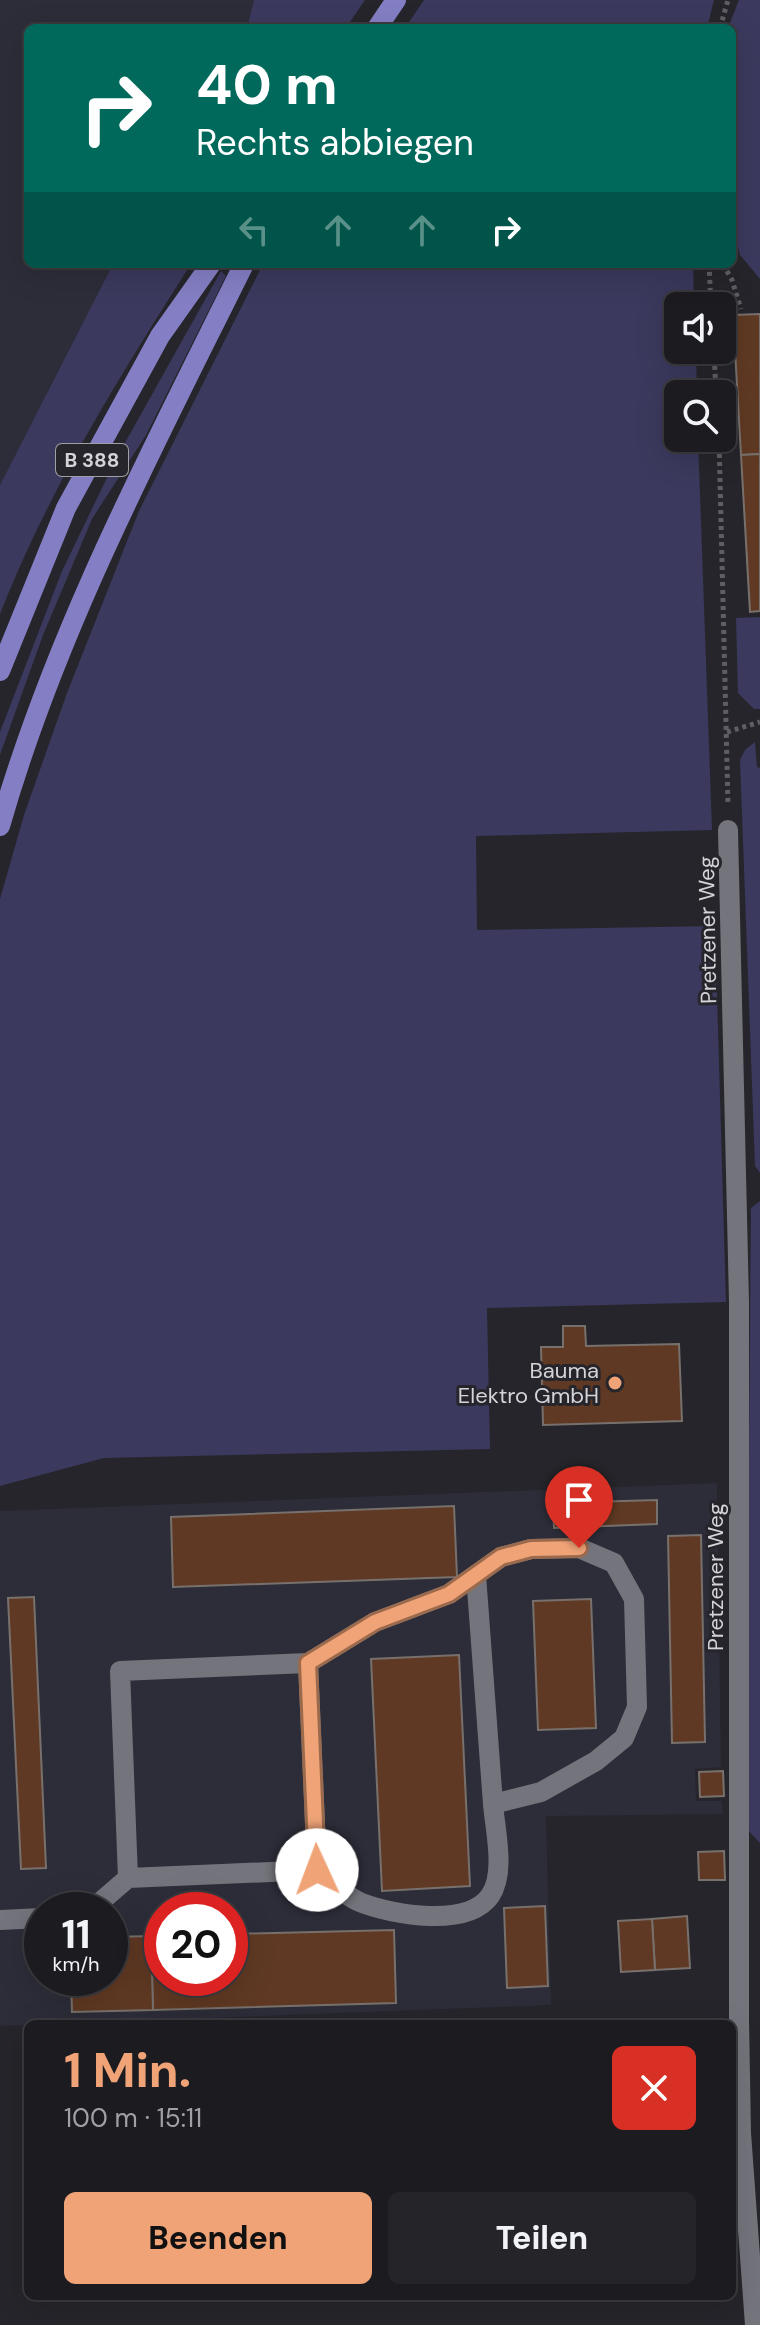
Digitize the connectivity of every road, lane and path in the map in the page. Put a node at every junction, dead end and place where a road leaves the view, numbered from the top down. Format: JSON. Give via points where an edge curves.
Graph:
{"nodes":[{"id":1,"x":396,"y":0,"type":"edge"},
{"id":2,"x":728,"y":0,"type":"edge"},
{"id":3,"x":380,"y":24,"type":"edge"},
{"id":4,"x":721,"y":24,"type":"edge"},
{"id":5,"x":208,"y":268,"type":"edge"},
{"id":6,"x":242,"y":268,"type":"edge"},
{"id":7,"x":709,"y":268,"type":"edge"},
{"id":8,"x":725,"y":268,"type":"edge"},
{"id":9,"x":710,"y":292,"type":"edge"},
{"id":10,"x":741,"y":309,"type":"dead end"},
{"id":11,"x":719,"y":452,"type":"edge"},
{"id":12,"x":0,"y":671,"type":"edge"},
{"id":13,"x":760,"y":722,"type":"edge"},
{"id":14,"x":727,"y":732,"type":"junction"},
{"id":15,"x":0,"y":826,"type":"edge"},
{"id":16,"x":728,"y":830,"type":"joint"},
{"id":17,"x":476,"y":1575,"type":"junction"},
{"id":18,"x":308,"y":1663,"type":"junction"},
{"id":19,"x":493,"y":1804,"type":"junction"},
{"id":20,"x":317,"y":1870,"type":"junction"},
{"id":21,"x":128,"y":1878,"type":"junction"},
{"id":22,"x":112,"y":1892,"type":"edge"},
{"id":23,"x":24,"y":1919,"type":"edge"},
{"id":24,"x":0,"y":1920,"type":"edge"},
{"id":25,"x":755,"y":2325,"type":"edge"}],
"edges":[{"from":1,"to":3,"type":"main road"},
{"from":2,"to":4,"type":"path"},
{"from":5,"to":12,"type":"main road","number":"B 388","via":[[160,336],[66,508]]},
{"from":6,"to":15,"type":"main road","number":"B 388","via":[[70,632],[21,752]]},
{"from":7,"to":9,"type":"path"},
{"from":8,"to":10,"type":"path"},
{"from":11,"to":14,"type":"path"},
{"from":13,"to":14,"type":"path"},
{"from":14,"to":16,"type":"path"},
{"from":16,"to":25,"type":"street","name":"Pretzener Weg","via":[[739,1302],[739,2034]]},
{"from":17,"to":18,"type":"street","via":[[449,1594],[375,1622]]},
{"from":17,"to":19,"type":"street"},
{"from":17,"to":19,"type":"street","via":[[501,1557],[531,1549],[579,1548],[614,1563],[634,1599],[637,1707],[624,1738],[596,1761],[541,1792]]},
{"from":18,"to":20,"type":"street"},
{"from":18,"to":21,"type":"street","via":[[120,1671]]},
{"from":19,"to":20,"type":"street","via":[[498,1874],[491,1895],[471,1913],[413,1916],[359,1902]]},
{"from":20,"to":21,"type":"street"},
{"from":21,"to":22,"type":"street"},
{"from":23,"to":24,"type":"street"}]}
